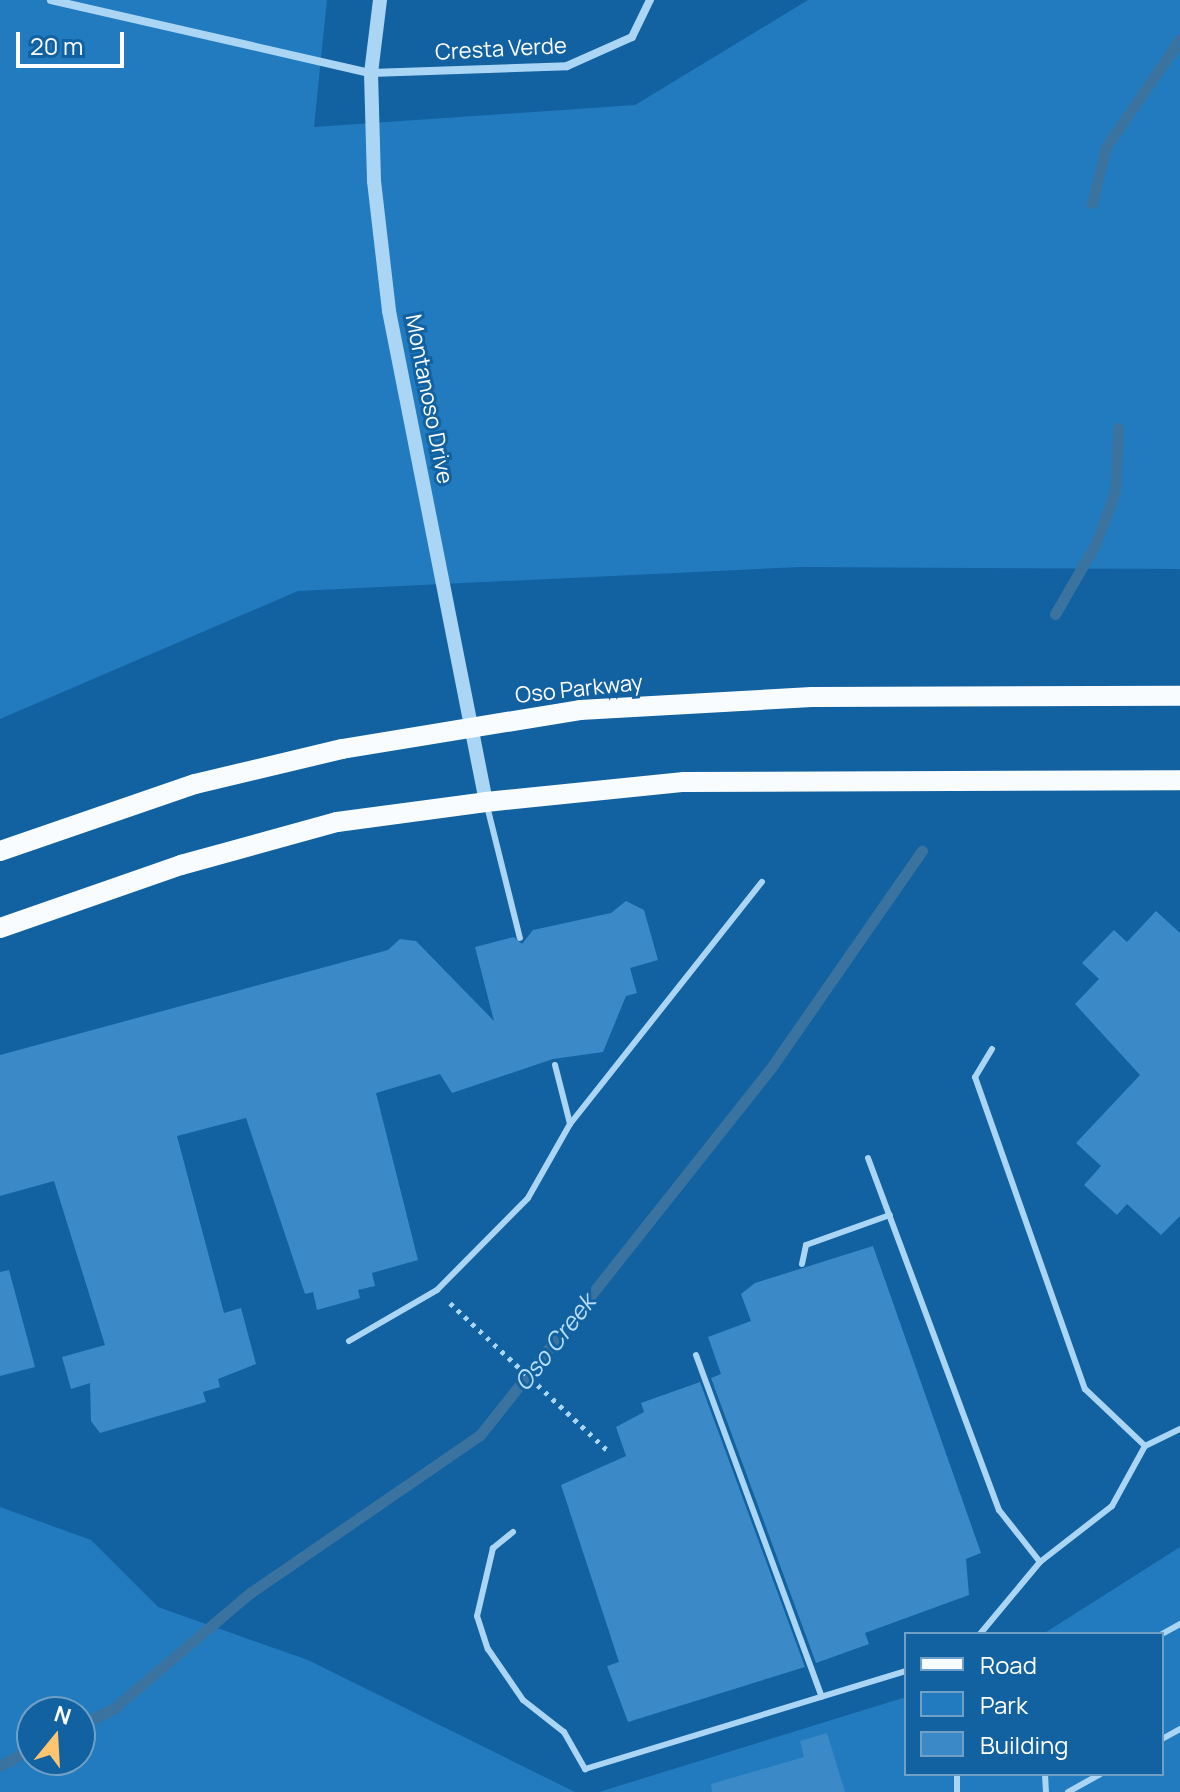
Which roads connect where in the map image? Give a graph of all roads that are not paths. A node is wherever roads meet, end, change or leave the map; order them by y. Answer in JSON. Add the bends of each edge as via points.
{"nodes":[{"id":1,"x":51,"y":0,"type":"edge"},
{"id":2,"x":380,"y":0,"type":"edge"},
{"id":3,"x":650,"y":0,"type":"edge"},
{"id":4,"x":371,"y":73,"type":"junction"},
{"id":5,"x":1180,"y":696,"type":"edge"},
{"id":6,"x":474,"y":724,"type":"junction"},
{"id":7,"x":1180,"y":780,"type":"edge"},
{"id":8,"x":486,"y":802,"type":"junction"},
{"id":9,"x":0,"y":851,"type":"edge"},
{"id":10,"x":762,"y":882,"type":"dead end"},
{"id":11,"x":0,"y":928,"type":"edge"},
{"id":12,"x":520,"y":938,"type":"dead end"},
{"id":13,"x":992,"y":1049,"type":"dead end"},
{"id":14,"x":555,"y":1065,"type":"dead end"},
{"id":15,"x":570,"y":1124,"type":"junction"},
{"id":16,"x":868,"y":1158,"type":"dead end"},
{"id":17,"x":890,"y":1215,"type":"junction"},
{"id":18,"x":802,"y":1264,"type":"dead end"},
{"id":19,"x":349,"y":1341,"type":"dead end"},
{"id":20,"x":696,"y":1355,"type":"dead end"},
{"id":21,"x":1180,"y":1429,"type":"edge"},
{"id":22,"x":1145,"y":1446,"type":"junction"},
{"id":23,"x":513,"y":1532,"type":"dead end"},
{"id":24,"x":1040,"y":1562,"type":"junction"},
{"id":25,"x":982,"y":1632,"type":"edge"},
{"id":26,"x":904,"y":1672,"type":"edge"},
{"id":27,"x":822,"y":1697,"type":"junction"},
{"id":28,"x":1096,"y":1776,"type":"edge"},
{"id":29,"x":1068,"y":1792,"type":"edge"}],
"edges":[{"from":1,"to":4,"type":"street","name":"Cresta Verde"},
{"from":2,"to":4,"type":"street","name":"Montanoso Drive"},
{"from":3,"to":4,"type":"street","name":"Cresta Verde","via":[[632,37],[567,66]]},
{"from":4,"to":6,"type":"street","name":"Montanoso Drive","via":[[389,311]]},
{"from":5,"to":6,"type":"main road","name":"Oso Parkway","via":[[812,697]]},
{"from":6,"to":8,"type":"street","name":"Montanoso Drive"},
{"from":6,"to":9,"type":"main road","name":"Oso Parkway","via":[[195,784]]},
{"from":7,"to":8,"type":"main road","via":[[684,782]]},
{"from":8,"to":11,"type":"main road","via":[[337,822],[181,865]]},
{"from":8,"to":12,"type":"lane"},
{"from":10,"to":15,"type":"lane"},
{"from":13,"to":22,"type":"lane","via":[[975,1077],[1085,1389]]},
{"from":14,"to":15,"type":"lane"},
{"from":15,"to":19,"type":"lane","via":[[528,1198],[437,1290]]},
{"from":16,"to":17,"type":"lane"},
{"from":17,"to":18,"type":"lane","via":[[806,1245]]},
{"from":17,"to":24,"type":"lane","via":[[999,1510]]},
{"from":20,"to":27,"type":"lane"},
{"from":21,"to":22,"type":"lane"},
{"from":22,"to":24,"type":"lane","via":[[1112,1506]]},
{"from":23,"to":27,"type":"lane","via":[[493,1548],[477,1616],[488,1649],[523,1700],[564,1732],[585,1769]]},
{"from":24,"to":25,"type":"lane"},
{"from":26,"to":27,"type":"lane"},
{"from":28,"to":29,"type":"lane"}]}
